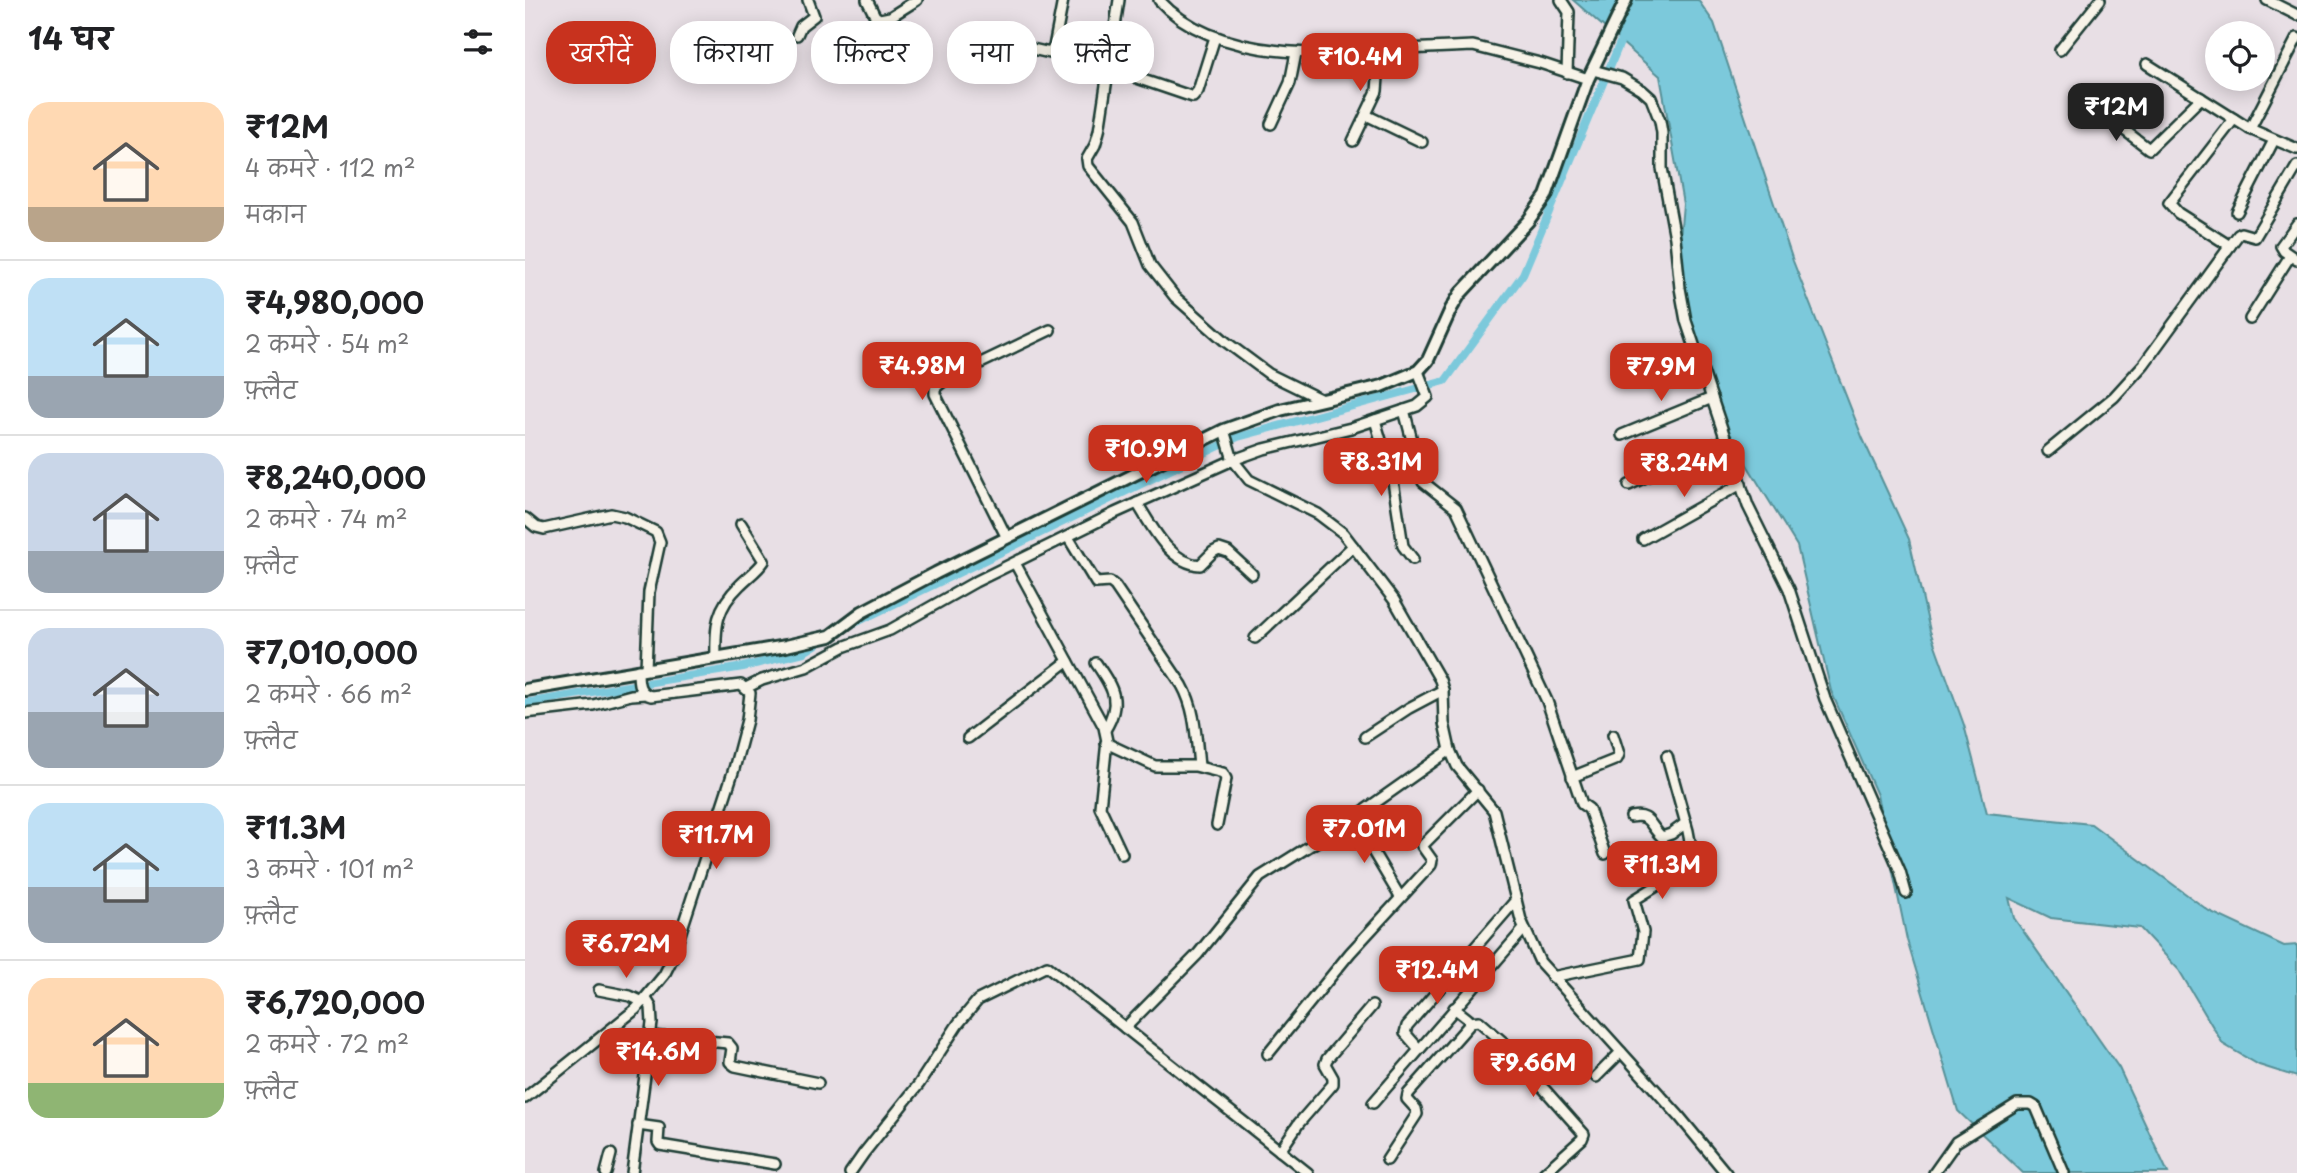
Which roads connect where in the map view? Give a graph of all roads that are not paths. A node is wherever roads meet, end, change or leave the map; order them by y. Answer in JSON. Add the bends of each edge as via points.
{"nodes":[{"id":1,"x":809,"y":0,"type":"edge"},
{"id":2,"x":867,"y":0,"type":"edge"},
{"id":3,"x":917,"y":0,"type":"edge"},
{"id":4,"x":1063,"y":0,"type":"edge"},
{"id":5,"x":1119,"y":0,"type":"edge"},
{"id":6,"x":1159,"y":0,"type":"edge"},
{"id":7,"x":1561,"y":0,"type":"edge"},
{"id":8,"x":1626,"y":0,"type":"edge"},
{"id":9,"x":2100,"y":0,"type":"edge"},
{"id":10,"x":2267,"y":0,"type":"edge"},
{"id":11,"x":2297,"y":15,"type":"edge"},
{"id":12,"x":797,"y":35,"type":"dead end"},
{"id":13,"x":1215,"y":37,"type":"junction"},
{"id":14,"x":2297,"y":38,"type":"edge"},
{"id":15,"x":1037,"y":50,"type":"edge"},
{"id":16,"x":1380,"y":50,"type":"junction"},
{"id":17,"x":2060,"y":50,"type":"dead end"},
{"id":18,"x":1296,"y":52,"type":"junction"},
{"id":19,"x":2147,"y":64,"type":"dead end"},
{"id":20,"x":1591,"y":72,"type":"junction"},
{"id":21,"x":1567,"y":73,"type":"junction"},
{"id":22,"x":1154,"y":84,"type":"edge"},
{"id":23,"x":2201,"y":97,"type":"junction"},
{"id":24,"x":2098,"y":110,"type":"dead end"},
{"id":25,"x":1366,"y":115,"type":"junction"},
{"id":26,"x":2234,"y":119,"type":"junction"},
{"id":27,"x":1271,"y":124,"type":"dead end"},
{"id":28,"x":2250,"y":129,"type":"junction"},
{"id":29,"x":2274,"y":140,"type":"junction"},
{"id":30,"x":1353,"y":141,"type":"dead end"},
{"id":31,"x":1422,"y":142,"type":"dead end"},
{"id":32,"x":2297,"y":149,"type":"edge"},
{"id":33,"x":2297,"y":166,"type":"edge"},
{"id":34,"x":2237,"y":212,"type":"dead end"},
{"id":35,"x":2297,"y":224,"type":"edge"},
{"id":36,"x":2230,"y":246,"type":"junction"},
{"id":37,"x":2294,"y":258,"type":"edge"},
{"id":38,"x":2250,"y":319,"type":"dead end"},
{"id":39,"x":1051,"y":330,"type":"dead end"},
{"id":40,"x":1418,"y":370,"type":"junction"},
{"id":41,"x":1712,"y":398,"type":"junction"},
{"id":42,"x":1319,"y":400,"type":"junction"},
{"id":43,"x":1404,"y":410,"type":"junction"},
{"id":44,"x":1375,"y":420,"type":"junction"},
{"id":45,"x":1225,"y":434,"type":"junction"},
{"id":46,"x":1622,"y":435,"type":"dead end"},
{"id":47,"x":1725,"y":439,"type":"junction"},
{"id":48,"x":2049,"y":451,"type":"dead end"},
{"id":49,"x":1233,"y":460,"type":"junction"},
{"id":50,"x":1741,"y":484,"type":"junction"},
{"id":51,"x":1629,"y":485,"type":"dead end"},
{"id":52,"x":1137,"y":503,"type":"junction"},
{"id":53,"x":525,"y":518,"type":"edge"},
{"id":54,"x":741,"y":524,"type":"dead end"},
{"id":55,"x":1068,"y":537,"type":"junction"},
{"id":56,"x":1007,"y":538,"type":"junction"},
{"id":57,"x":1643,"y":539,"type":"dead end"},
{"id":58,"x":1353,"y":546,"type":"junction"},
{"id":59,"x":1413,"y":559,"type":"dead end"},
{"id":60,"x":1015,"y":563,"type":"junction"},
{"id":61,"x":1252,"y":574,"type":"dead end"},
{"id":62,"x":1255,"y":638,"type":"dead end"},
{"id":63,"x":716,"y":658,"type":"junction"},
{"id":64,"x":1068,"y":661,"type":"junction"},
{"id":65,"x":1095,"y":663,"type":"dead end"},
{"id":66,"x":642,"y":681,"type":"junction"},
{"id":67,"x":746,"y":688,"type":"junction"},
{"id":68,"x":525,"y":690,"type":"edge"},
{"id":69,"x":1443,"y":690,"type":"junction"},
{"id":70,"x":525,"y":713,"type":"edge"},
{"id":71,"x":1105,"y":730,"type":"junction"},
{"id":72,"x":1613,"y":735,"type":"dead end"},
{"id":73,"x":1365,"y":737,"type":"dead end"},
{"id":74,"x":968,"y":738,"type":"dead end"},
{"id":75,"x":1106,"y":743,"type":"junction"},
{"id":76,"x":1450,"y":750,"type":"junction"},
{"id":77,"x":1667,"y":756,"type":"dead end"},
{"id":78,"x":1199,"y":766,"type":"junction"},
{"id":79,"x":1572,"y":777,"type":"junction"},
{"id":80,"x":1478,"y":790,"type":"junction"},
{"id":81,"x":1631,"y":817,"type":"dead end"},
{"id":82,"x":1353,"y":818,"type":"junction"},
{"id":83,"x":1686,"y":823,"type":"junction"},
{"id":84,"x":1217,"y":825,"type":"dead end"},
{"id":85,"x":1122,"y":854,"type":"dead end"},
{"id":86,"x":1605,"y":854,"type":"dead end"},
{"id":87,"x":1906,"y":893,"type":"dead end"},
{"id":88,"x":1400,"y":897,"type":"junction"},
{"id":89,"x":1516,"y":900,"type":"junction"},
{"id":90,"x":1524,"y":929,"type":"junction"},
{"id":91,"x":1552,"y":976,"type":"junction"},
{"id":92,"x":599,"y":990,"type":"dead end"},
{"id":93,"x":647,"y":1003,"type":"junction"},
{"id":94,"x":1372,"y":1006,"type":"dead end"},
{"id":95,"x":1454,"y":1008,"type":"junction"},
{"id":96,"x":1469,"y":1022,"type":"junction"},
{"id":97,"x":1125,"y":1027,"type":"junction"},
{"id":98,"x":651,"y":1036,"type":"junction"},
{"id":99,"x":1419,"y":1049,"type":"junction"},
{"id":100,"x":1621,"y":1052,"type":"junction"},
{"id":101,"x":1268,"y":1054,"type":"dead end"},
{"id":102,"x":1597,"y":1077,"type":"dead end"},
{"id":103,"x":818,"y":1083,"type":"dead end"},
{"id":104,"x":525,"y":1097,"type":"edge"},
{"id":105,"x":1373,"y":1103,"type":"dead end"},
{"id":106,"x":638,"y":1125,"type":"junction"},
{"id":107,"x":1280,"y":1151,"type":"junction"},
{"id":108,"x":611,"y":1154,"type":"dead end"},
{"id":109,"x":1387,"y":1160,"type":"dead end"},
{"id":110,"x":775,"y":1164,"type":"dead end"},
{"id":111,"x":1723,"y":1169,"type":"edge"},
{"id":112,"x":606,"y":1173,"type":"edge"},
{"id":113,"x":632,"y":1173,"type":"edge"},
{"id":114,"x":850,"y":1173,"type":"edge"},
{"id":115,"x":1308,"y":1173,"type":"edge"},
{"id":116,"x":1544,"y":1173,"type":"edge"},
{"id":117,"x":1710,"y":1173,"type":"edge"},
{"id":118,"x":1934,"y":1173,"type":"edge"},
{"id":119,"x":2064,"y":1173,"type":"edge"}],
"edges":[{"from":1,"to":12,"type":"street","via":[[814,16]]},
{"from":2,"to":3,"type":"street","via":[[880,19]]},
{"from":4,"to":15,"type":"street","via":[[1054,47],[1050,53]]},
{"from":5,"to":42,"type":"street","via":[[1099,131],[1088,166],[1133,222],[1150,265],[1175,297],[1269,374]]},
{"from":6,"to":13,"type":"street"},
{"from":7,"to":21,"type":"street","via":[[1569,12]]},
{"from":8,"to":20,"type":"street"},
{"from":9,"to":17,"type":"street"},
{"from":10,"to":11,"type":"street"},
{"from":13,"to":18,"type":"street"},
{"from":13,"to":22,"type":"street","via":[[1193,97]]},
{"from":14,"to":28,"type":"street"},
{"from":16,"to":18,"type":"street"},
{"from":16,"to":21,"type":"street","via":[[1473,46]]},
{"from":16,"to":25,"type":"street","via":[[1377,91]]},
{"from":18,"to":27,"type":"street","via":[[1290,83]]},
{"from":19,"to":23,"type":"street"},
{"from":20,"to":21,"type":"street"},
{"from":20,"to":40,"type":"street","via":[[1542,202],[1460,294],[1428,360]]},
{"from":20,"to":41,"type":"street","via":[[1622,78],[1642,90],[1651,98],[1660,121],[1662,168],[1682,304]]},
{"from":23,"to":24,"type":"street","via":[[2149,149]]},
{"from":23,"to":26,"type":"street"},
{"from":25,"to":30,"type":"street"},
{"from":25,"to":31,"type":"street"},
{"from":26,"to":28,"type":"street"},
{"from":26,"to":36,"type":"street","via":[[2169,201],[2178,213]]},
{"from":28,"to":29,"type":"street"},
{"from":29,"to":32,"type":"street"},
{"from":29,"to":34,"type":"street"},
{"from":33,"to":36,"type":"street","via":[[2255,237],[2239,234]]},
{"from":35,"to":37,"type":"street","via":[[2281,246]]},
{"from":36,"to":48,"type":"street","via":[[2144,364],[2114,397]]},
{"from":37,"to":38,"type":"street"},
{"from":39,"to":56,"type":"street","via":[[935,388]]},
{"from":40,"to":42,"type":"street","via":[[1383,386]]},
{"from":40,"to":43,"type":"street","via":[[1429,397]]},
{"from":41,"to":46,"type":"street"},
{"from":41,"to":47,"type":"street"},
{"from":42,"to":45,"type":"street","via":[[1264,414]]},
{"from":43,"to":44,"type":"street"},
{"from":43,"to":79,"type":"street","via":[[1423,482],[1456,508],[1539,682]]},
{"from":44,"to":49,"type":"street"},
{"from":44,"to":59,"type":"street","via":[[1393,481],[1403,546]]},
{"from":45,"to":49,"type":"street"},
{"from":45,"to":56,"type":"street"},
{"from":47,"to":50,"type":"street"},
{"from":47,"to":51,"type":"street"},
{"from":49,"to":52,"type":"street"},
{"from":49,"to":58,"type":"street","via":[[1249,480],[1318,514]]},
{"from":50,"to":57,"type":"street"},
{"from":50,"to":87,"type":"street","via":[[1753,520],[1797,607],[1817,679]]},
{"from":52,"to":55,"type":"street"},
{"from":52,"to":61,"type":"street","via":[[1178,557],[1200,565],[1219,549]]},
{"from":53,"to":66,"type":"street","via":[[544,529],[611,514],[656,532],[660,542],[648,603]]},
{"from":54,"to":63,"type":"street","via":[[764,561],[721,607]]},
{"from":55,"to":60,"type":"street"},
{"from":55,"to":78,"type":"street","via":[[1096,583],[1115,586],[1189,697]]},
{"from":56,"to":63,"type":"street","via":[[862,612],[830,636]]},
{"from":58,"to":62,"type":"street"},
{"from":58,"to":69,"type":"street","via":[[1394,600]]},
{"from":60,"to":64,"type":"street"},
{"from":60,"to":67,"type":"street","via":[[890,630]]},
{"from":63,"to":66,"type":"street"},
{"from":64,"to":71,"type":"street"},
{"from":64,"to":74,"type":"street"},
{"from":65,"to":71,"type":"street","via":[[1114,692]]},
{"from":66,"to":67,"type":"street","via":[[652,696],[734,685]]},
{"from":66,"to":68,"type":"street"},
{"from":66,"to":70,"type":"street","via":[[631,695]]},
{"from":67,"to":93,"type":"street","via":[[751,701],[726,793],[672,959]]},
{"from":69,"to":73,"type":"street"},
{"from":69,"to":76,"type":"street"},
{"from":71,"to":75,"type":"street"},
{"from":72,"to":79,"type":"street","via":[[1619,758]]},
{"from":75,"to":78,"type":"street","via":[[1155,765]]},
{"from":75,"to":85,"type":"street","via":[[1100,807]]},
{"from":76,"to":80,"type":"street"},
{"from":76,"to":82,"type":"street"},
{"from":77,"to":83,"type":"street"},
{"from":78,"to":84,"type":"street","via":[[1226,776]]},
{"from":79,"to":86,"type":"street"},
{"from":80,"to":88,"type":"street","via":[[1423,844],[1431,865]]},
{"from":80,"to":89,"type":"street","via":[[1494,811]]},
{"from":81,"to":83,"type":"street","via":[[1646,818],[1662,837]]},
{"from":82,"to":88,"type":"street"},
{"from":82,"to":97,"type":"street","via":[[1260,877],[1198,954]]},
{"from":83,"to":91,"type":"street","via":[[1694,863],[1634,900],[1643,932],[1640,959]]},
{"from":88,"to":101,"type":"street"},
{"from":89,"to":90,"type":"street"},
{"from":89,"to":99,"type":"street","via":[[1407,1026],[1405,1033]]},
{"from":90,"to":91,"type":"street"},
{"from":90,"to":95,"type":"street"},
{"from":91,"to":100,"type":"street"},
{"from":92,"to":93,"type":"street"},
{"from":93,"to":98,"type":"street","via":[[652,1014]]},
{"from":93,"to":104,"type":"street"},
{"from":94,"to":107,"type":"street","via":[[1327,1059],[1333,1084]]},
{"from":95,"to":96,"type":"street"},
{"from":95,"to":99,"type":"street"},
{"from":96,"to":109,"type":"street","via":[[1408,1094],[1417,1114]]},
{"from":96,"to":116,"type":"street","via":[[1479,1021],[1512,1050],[1514,1061],[1584,1134]]},
{"from":97,"to":107,"type":"street"},
{"from":97,"to":114,"type":"street","via":[[1047,966],[983,996]]},
{"from":98,"to":103,"type":"street","via":[[728,1043],[730,1062],[735,1066]]},
{"from":98,"to":106,"type":"street"},
{"from":99,"to":105,"type":"street"},
{"from":100,"to":102,"type":"street"},
{"from":100,"to":111,"type":"street"},
{"from":106,"to":110,"type":"street","via":[[659,1129],[660,1145]]},
{"from":106,"to":113,"type":"street"},
{"from":107,"to":115,"type":"street"},
{"from":108,"to":112,"type":"street"},
{"from":111,"to":117,"type":"street"},
{"from":118,"to":119,"type":"street","via":[[1956,1142],[2010,1107],[2025,1103],[2036,1107]]}]}
